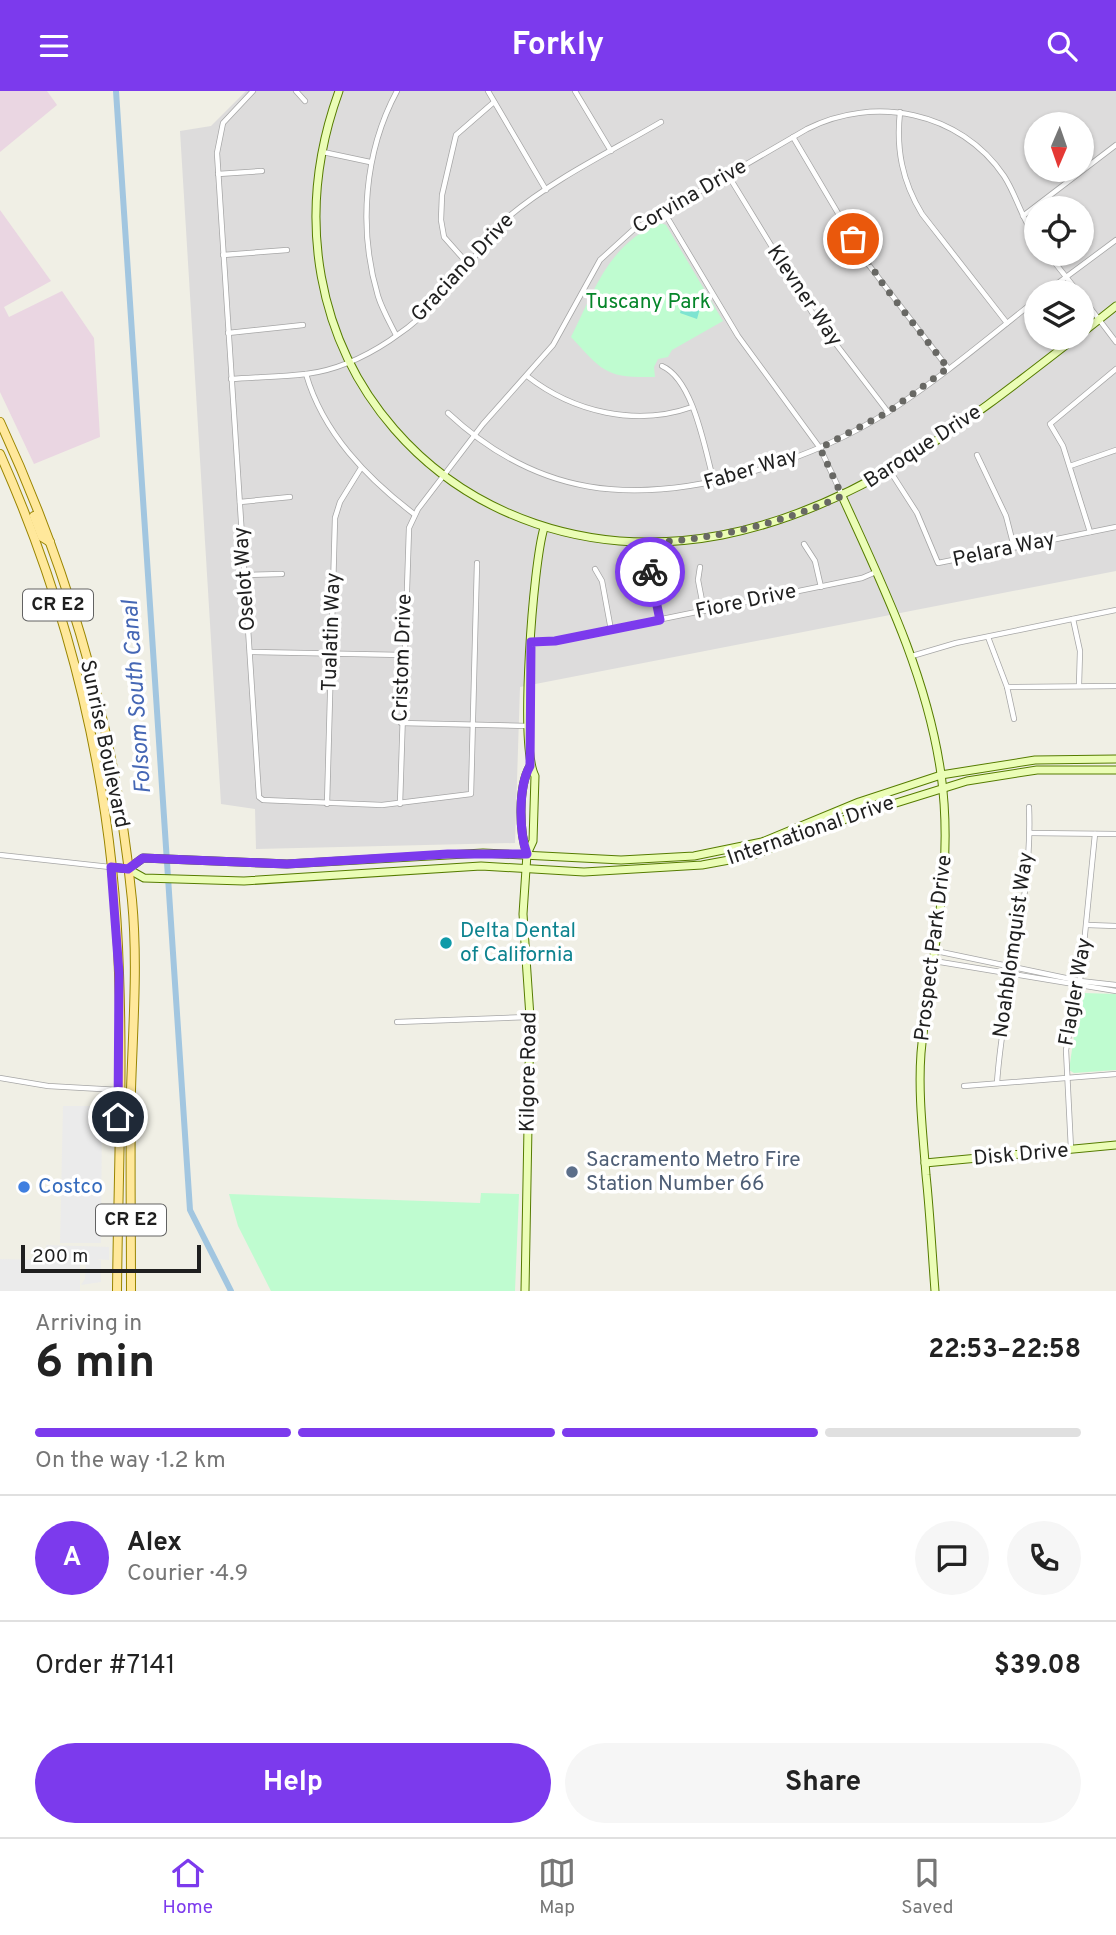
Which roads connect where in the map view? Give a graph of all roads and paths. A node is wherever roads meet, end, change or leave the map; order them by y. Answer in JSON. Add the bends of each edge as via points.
{"nodes":[{"id":1,"x":253,"y":91,"type":"edge"},
{"id":2,"x":296,"y":91,"type":"edge"},
{"id":3,"x":340,"y":91,"type":"edge"},
{"id":4,"x":397,"y":91,"type":"edge"},
{"id":5,"x":488,"y":91,"type":"edge"},
{"id":6,"x":575,"y":91,"type":"edge"},
{"id":7,"x":305,"y":101,"type":"dead end"},
{"id":8,"x":494,"y":102,"type":"junction"},
{"id":9,"x":900,"y":112,"type":"junction"},
{"id":10,"x":661,"y":122,"type":"dead end"},
{"id":11,"x":793,"y":137,"type":"junction"},
{"id":12,"x":1116,"y":145,"type":"edge"},
{"id":13,"x":611,"y":151,"type":"junction"},
{"id":14,"x":322,"y":152,"type":"junction"},
{"id":15,"x":370,"y":162,"type":"junction"},
{"id":16,"x":262,"y":171,"type":"dead end"},
{"id":17,"x":218,"y":174,"type":"junction"},
{"id":18,"x":728,"y":175,"type":"junction"},
{"id":19,"x":546,"y":190,"type":"junction"},
{"id":20,"x":664,"y":212,"type":"junction"},
{"id":21,"x":1023,"y":216,"type":"joint"},
{"id":22,"x":1116,"y":240,"type":"edge"},
{"id":23,"x":287,"y":250,"type":"dead end"},
{"id":24,"x":223,"y":255,"type":"junction"},
{"id":25,"x":468,"y":265,"type":"junction"},
{"id":26,"x":1057,"y":266,"type":"edge"},
{"id":27,"x":1066,"y":277,"type":"junction"},
{"id":28,"x":1062,"y":280,"type":"edge"},
{"id":29,"x":1068,"y":280,"type":"edge"},
{"id":30,"x":1116,"y":306,"type":"edge"},
{"id":31,"x":1024,"y":310,"type":"edge"},
{"id":32,"x":1094,"y":313,"type":"edge"},
{"id":33,"x":1099,"y":319,"type":"junction"},
{"id":34,"x":1007,"y":323,"type":"junction"},
{"id":35,"x":1094,"y":323,"type":"edge"},
{"id":36,"x":303,"y":324,"type":"dead end"},
{"id":37,"x":228,"y":333,"type":"junction"},
{"id":38,"x":396,"y":336,"type":"junction"},
{"id":39,"x":1116,"y":342,"type":"edge"},
{"id":40,"x":1059,"y":350,"type":"edge"},
{"id":41,"x":350,"y":362,"type":"junction"},
{"id":42,"x":662,"y":366,"type":"dead end"},
{"id":43,"x":948,"y":368,"type":"junction"},
{"id":44,"x":1116,"y":369,"type":"edge"},
{"id":45,"x":306,"y":374,"type":"junction"},
{"id":46,"x":527,"y":376,"type":"junction"},
{"id":47,"x":231,"y":379,"type":"junction"},
{"id":48,"x":692,"y":407,"type":"junction"},
{"id":49,"x":448,"y":412,"type":"dead end"},
{"id":50,"x":888,"y":412,"type":"junction"},
{"id":51,"x":0,"y":422,"type":"edge"},
{"id":52,"x":0,"y":435,"type":"edge"},
{"id":53,"x":474,"y":435,"type":"junction"},
{"id":54,"x":820,"y":448,"type":"junction"},
{"id":55,"x":1116,"y":450,"type":"edge"},
{"id":56,"x":0,"y":454,"type":"edge"},
{"id":57,"x":977,"y":455,"type":"dead end"},
{"id":58,"x":18,"y":464,"type":"junction"},
{"id":59,"x":1070,"y":466,"type":"junction"},
{"id":60,"x":361,"y":468,"type":"junction"},
{"id":61,"x":890,"y":471,"type":"junction"},
{"id":62,"x":4,"y":475,"type":"edge"},
{"id":63,"x":443,"y":476,"type":"junction"},
{"id":64,"x":714,"y":482,"type":"junction"},
{"id":65,"x":842,"y":496,"type":"junction"},
{"id":66,"x":290,"y":498,"type":"dead end"},
{"id":67,"x":240,"y":502,"type":"junction"},
{"id":68,"x":414,"y":514,"type":"junction"},
{"id":69,"x":1116,"y":527,"type":"edge"},
{"id":70,"x":544,"y":528,"type":"junction"},
{"id":71,"x":1090,"y":532,"type":"junction"},
{"id":72,"x":50,"y":542,"type":"junction"},
{"id":73,"x":648,"y":543,"type":"junction"},
{"id":74,"x":804,"y":544,"type":"dead end"},
{"id":75,"x":1014,"y":547,"type":"junction"},
{"id":76,"x":477,"y":563,"type":"dead end"},
{"id":77,"x":700,"y":567,"type":"dead end"},
{"id":78,"x":595,"y":569,"type":"dead end"},
{"id":79,"x":876,"y":571,"type":"junction"},
{"id":80,"x":282,"y":574,"type":"dead end"},
{"id":81,"x":244,"y":575,"type":"junction"},
{"id":82,"x":821,"y":587,"type":"junction"},
{"id":83,"x":1116,"y":610,"type":"edge"},
{"id":84,"x":704,"y":611,"type":"junction"},
{"id":85,"x":1073,"y":619,"type":"junction"},
{"id":86,"x":660,"y":620,"type":"junction"},
{"id":87,"x":611,"y":630,"type":"junction"},
{"id":88,"x":988,"y":636,"type":"junction"},
{"id":89,"x":531,"y":642,"type":"junction"},
{"id":90,"x":250,"y":652,"type":"junction"},
{"id":91,"x":331,"y":653,"type":"junction"},
{"id":92,"x":403,"y":655,"type":"junction"},
{"id":93,"x":912,"y":656,"type":"junction"},
{"id":94,"x":1079,"y":685,"type":"junction"},
{"id":95,"x":1116,"y":686,"type":"edge"},
{"id":96,"x":1007,"y":687,"type":"junction"},
{"id":97,"x":1014,"y":719,"type":"dead end"},
{"id":98,"x":401,"y":723,"type":"junction"},
{"id":99,"x":473,"y":725,"type":"junction"},
{"id":100,"x":529,"y":726,"type":"junction"},
{"id":101,"x":1116,"y":759,"type":"edge"},
{"id":102,"x":1116,"y":770,"type":"edge"},
{"id":103,"x":941,"y":775,"type":"junction"},
{"id":104,"x":943,"y":789,"type":"junction"},
{"id":105,"x":327,"y":804,"type":"junction"},
{"id":106,"x":400,"y":804,"type":"junction"},
{"id":107,"x":1029,"y":807,"type":"dead end"},
{"id":108,"x":1030,"y":833,"type":"junction"},
{"id":109,"x":1095,"y":834,"type":"junction"},
{"id":110,"x":1116,"y":834,"type":"edge"},
{"id":111,"x":780,"y":835,"type":"junction"},
{"id":112,"x":733,"y":848,"type":"junction"},
{"id":113,"x":527,"y":854,"type":"junction"},
{"id":114,"x":0,"y":855,"type":"edge"},
{"id":115,"x":728,"y":860,"type":"junction"},
{"id":116,"x":111,"y":867,"type":"junction"},
{"id":117,"x":682,"y":867,"type":"junction"},
{"id":118,"x":128,"y":869,"type":"junction"},
{"id":119,"x":526,"y":869,"type":"junction"},
{"id":120,"x":1088,"y":925,"type":"junction"},
{"id":121,"x":1116,"y":926,"type":"edge"},
{"id":122,"x":936,"y":951,"type":"junction"},
{"id":123,"x":934,"y":961,"type":"junction"},
{"id":124,"x":1014,"y":971,"type":"junction"},
{"id":125,"x":1079,"y":984,"type":"junction"},
{"id":126,"x":1116,"y":985,"type":"edge"},
{"id":127,"x":1116,"y":991,"type":"edge"},
{"id":128,"x":530,"y":1017,"type":"junction"},
{"id":129,"x":397,"y":1022,"type":"dead end"},
{"id":130,"x":1116,"y":1074,"type":"edge"},
{"id":131,"x":1065,"y":1077,"type":"junction"},
{"id":132,"x":0,"y":1078,"type":"edge"},
{"id":133,"x":998,"y":1083,"type":"junction"},
{"id":134,"x":964,"y":1086,"type":"dead end"},
{"id":135,"x":119,"y":1090,"type":"junction"},
{"id":136,"x":131,"y":1124,"type":"junction"},
{"id":137,"x":1116,"y":1145,"type":"edge"},
{"id":138,"x":1071,"y":1150,"type":"junction"},
{"id":139,"x":925,"y":1163,"type":"junction"},
{"id":140,"x":117,"y":1291,"type":"edge"},
{"id":141,"x":131,"y":1291,"type":"edge"},
{"id":142,"x":525,"y":1291,"type":"edge"},
{"id":143,"x":935,"y":1291,"type":"edge"}],
"edges":[{"from":1,"to":17,"type":"street","name":"Oselot Way","via":[[231,112],[219,133]]},
{"from":2,"to":7,"type":"street"},
{"from":3,"to":14,"type":"street","name":"Baroque Drive"},
{"from":4,"to":15,"type":"street","via":[[380,122]]},
{"from":5,"to":8,"type":"street"},
{"from":6,"to":13,"type":"street"},
{"from":8,"to":19,"type":"street"},
{"from":8,"to":25,"type":"street","via":[[456,135],[442,195],[444,237]]},
{"from":9,"to":11,"type":"street","name":"Corvina Drive","via":[[849,114]]},
{"from":9,"to":21,"type":"street","name":"Corvina Drive","via":[[948,127],[981,150],[1003,175]]},
{"from":9,"to":34,"type":"street","via":[[900,156],[912,195]]},
{"from":10,"to":13,"type":"street","name":"Graciano Drive"},
{"from":11,"to":18,"type":"street","name":"Corvina Drive"},
{"from":11,"to":43,"type":"street","via":[[868,264]]},
{"from":12,"to":21,"type":"street"},
{"from":13,"to":19,"type":"street","name":"Graciano Drive"},
{"from":14,"to":15,"type":"street"},
{"from":14,"to":41,"type":"street","name":"Baroque Drive","via":[[316,214],[322,282]]},
{"from":15,"to":38,"type":"street","via":[[369,252],[378,297]]},
{"from":16,"to":17,"type":"street"},
{"from":17,"to":24,"type":"street","name":"Oselot Way"},
{"from":18,"to":20,"type":"street","name":"Corvina Drive"},
{"from":18,"to":50,"type":"street","name":"Klevner Way","via":[[800,296]]},
{"from":19,"to":25,"type":"street","name":"Graciano Drive","via":[[505,219]]},
{"from":20,"to":46,"type":"street","name":"Corvina Drive","via":[[624,237],[600,260],[562,332]]},
{"from":20,"to":54,"type":"street","via":[[738,336]]},
{"from":22,"to":27,"type":"street"},
{"from":23,"to":24,"type":"street"},
{"from":24,"to":37,"type":"street","name":"Oselot Way"},
{"from":25,"to":38,"type":"street","name":"Graciano Drive","via":[[455,283]]},
{"from":26,"to":27,"type":"street"},
{"from":27,"to":28,"type":"street"},
{"from":27,"to":29,"type":"street"},
{"from":30,"to":33,"type":"street"},
{"from":31,"to":34,"type":"street","name":"Faber Way"},
{"from":32,"to":33,"type":"street"},
{"from":33,"to":35,"type":"street"},
{"from":33,"to":39,"type":"street"},
{"from":34,"to":43,"type":"street","name":"Faber Way"},
{"from":36,"to":37,"type":"street"},
{"from":37,"to":47,"type":"street","name":"Oselot Way"},
{"from":38,"to":41,"type":"street","name":"Graciano Drive"},
{"from":40,"to":61,"type":"street","name":"Baroque Drive","via":[[970,419]]},
{"from":41,"to":45,"type":"street","name":"Graciano Drive"},
{"from":41,"to":63,"type":"street","name":"Baroque Drive","via":[[382,415]]},
{"from":42,"to":48,"type":"street","via":[[681,384]]},
{"from":43,"to":50,"type":"street","name":"Faber Way"},
{"from":44,"to":59,"type":"street","via":[[1050,424]]},
{"from":45,"to":47,"type":"street","name":"Graciano Drive"},
{"from":45,"to":60,"type":"street","via":[[320,409]]},
{"from":46,"to":48,"type":"street","via":[[562,398],[601,412],[643,415]]},
{"from":46,"to":53,"type":"street","name":"Corvina Drive"},
{"from":47,"to":67,"type":"street","name":"Oselot Way"},
{"from":48,"to":64,"type":"street"},
{"from":49,"to":53,"type":"street","name":"Faber Way"},
{"from":50,"to":54,"type":"street","name":"Faber Way"},
{"from":51,"to":58,"type":"main road","name":"Sunrise Boulevard","number":"CR E2"},
{"from":52,"to":58,"type":"main road"},
{"from":53,"to":63,"type":"street","name":"Corvina Drive"},
{"from":53,"to":64,"type":"street","name":"Faber Way","via":[[527,466],[588,486],[666,491]]},
{"from":54,"to":64,"type":"street","name":"Faber Way"},
{"from":54,"to":65,"type":"street"},
{"from":55,"to":59,"type":"street"},
{"from":56,"to":62,"type":"main road","name":"Sunrise Boulevard","number":"CR E2"},
{"from":57,"to":75,"type":"street","via":[[1006,516]]},
{"from":58,"to":72,"type":"main road","name":"Sunrise Boulevard","number":"CR E2"},
{"from":59,"to":71,"type":"street"},
{"from":60,"to":68,"type":"street"},
{"from":60,"to":91,"type":"street","name":"Tualatin Way","via":[[335,518]]},
{"from":61,"to":65,"type":"street","name":"Baroque Drive"},
{"from":61,"to":75,"type":"street","name":"Pelara Way","via":[[924,526],[935,562],[944,564]]},
{"from":62,"to":72,"type":"main road","via":[[20,479],[42,537]]},
{"from":62,"to":116,"type":"main road","name":"Sunrise Boulevard","number":"CR E2","via":[[47,570],[85,703]]},
{"from":63,"to":68,"type":"street","name":"Corvina Drive"},
{"from":63,"to":70,"type":"street","name":"Baroque Drive","via":[[502,511]]},
{"from":65,"to":73,"type":"street","name":"Baroque Drive","via":[[752,528]]},
{"from":65,"to":79,"type":"street","name":"Prospect Park Drive"},
{"from":66,"to":67,"type":"street"},
{"from":67,"to":81,"type":"street","name":"Oselot Way"},
{"from":68,"to":92,"type":"street","name":"Cristom Drive","via":[[407,537]]},
{"from":69,"to":71,"type":"street","name":"Pelara Way"},
{"from":70,"to":73,"type":"street","name":"Baroque Drive","via":[[599,540]]},
{"from":70,"to":89,"type":"street","name":"Kilgore Road","via":[[533,579]]},
{"from":71,"to":75,"type":"street","name":"Pelara Way"},
{"from":72,"to":118,"type":"main road","name":"Sunrise Boulevard","number":"CR E2","via":[[109,750]]},
{"from":73,"to":86,"type":"street"},
{"from":74,"to":82,"type":"street","via":[[815,561]]},
{"from":76,"to":99,"type":"street"},
{"from":77,"to":84,"type":"street"},
{"from":78,"to":87,"type":"street","via":[[602,581]]},
{"from":79,"to":82,"type":"street","name":"Fiore Drive"},
{"from":79,"to":93,"type":"street","name":"Prospect Park Drive"},
{"from":80,"to":81,"type":"street"},
{"from":81,"to":90,"type":"street","name":"Oselot Way"},
{"from":82,"to":84,"type":"street","name":"Fiore Drive"},
{"from":83,"to":85,"type":"street"},
{"from":84,"to":86,"type":"street","name":"Fiore Drive"},
{"from":85,"to":88,"type":"street"},
{"from":85,"to":94,"type":"street","via":[[1080,651]]},
{"from":86,"to":87,"type":"street","name":"Fiore Drive"},
{"from":87,"to":89,"type":"street","name":"Fiore Drive"},
{"from":88,"to":93,"type":"street"},
{"from":88,"to":96,"type":"street"},
{"from":89,"to":100,"type":"street","name":"Kilgore Road"},
{"from":90,"to":91,"type":"street"},
{"from":90,"to":105,"type":"street","name":"Oselot Way","via":[[259,797]]},
{"from":91,"to":92,"type":"street"},
{"from":91,"to":105,"type":"street","name":"Tualatin Way"},
{"from":92,"to":98,"type":"street","name":"Cristom Drive"},
{"from":93,"to":103,"type":"street","name":"Prospect Park Drive"},
{"from":94,"to":95,"type":"street"},
{"from":94,"to":96,"type":"street"},
{"from":96,"to":97,"type":"street"},
{"from":98,"to":99,"type":"street"},
{"from":98,"to":106,"type":"street","name":"Cristom Drive"},
{"from":99,"to":100,"type":"street"},
{"from":99,"to":106,"type":"street","name":"Oselot Way","via":[[471,794]]},
{"from":100,"to":113,"type":"street","name":"Kilgore Road","via":[[530,766],[535,776],[533,841]]},
{"from":101,"to":103,"type":"street","name":"International Drive","via":[[1035,760]]},
{"from":102,"to":104,"type":"street","name":"International Drive","via":[[1037,770]]},
{"from":103,"to":104,"type":"street","name":"Prospect Park Drive"},
{"from":103,"to":111,"type":"street","name":"International Drive","via":[[859,801]]},
{"from":104,"to":115,"type":"street","name":"International Drive"},
{"from":104,"to":122,"type":"street","name":"Prospect Park Drive","via":[[945,881]]},
{"from":105,"to":106,"type":"street","name":"Oselot Way"},
{"from":107,"to":108,"type":"street","name":"Noahblomquist Way"},
{"from":108,"to":109,"type":"street"},
{"from":108,"to":124,"type":"street","name":"Noahblomquist Way"},
{"from":109,"to":110,"type":"street"},
{"from":109,"to":120,"type":"street","name":"Flagler Way"},
{"from":111,"to":112,"type":"street","name":"International Drive"},
{"from":111,"to":115,"type":"street"},
{"from":112,"to":113,"type":"street","name":"International Drive","via":[[645,860]]},
{"from":112,"to":117,"type":"street","via":[[722,856]]},
{"from":113,"to":118,"type":"street","name":"International Drive","via":[[287,864],[143,858]]},
{"from":113,"to":119,"type":"street","name":"Kilgore Road"},
{"from":114,"to":116,"type":"street"},
{"from":115,"to":117,"type":"street","name":"International Drive"},
{"from":116,"to":118,"type":"street"},
{"from":116,"to":135,"type":"main road","name":"Sunrise Boulevard","number":"CR E2","via":[[119,973]]},
{"from":117,"to":119,"type":"street","name":"International Drive","via":[[584,872]]},
{"from":118,"to":119,"type":"street","name":"International Drive","via":[[144,878],[198,880],[298,879],[481,866]]},
{"from":118,"to":136,"type":"main road","name":"Sunrise Boulevard","number":"CR E2","via":[[135,974]]},
{"from":119,"to":128,"type":"street","name":"Kilgore Road","via":[[523,914]]},
{"from":120,"to":121,"type":"street"},
{"from":120,"to":125,"type":"street","name":"Flagler Way"},
{"from":122,"to":123,"type":"street","name":"Prospect Park Drive"},
{"from":122,"to":124,"type":"street"},
{"from":123,"to":124,"type":"street"},
{"from":123,"to":139,"type":"street","name":"Prospect Park Drive","via":[[920,1067]]},
{"from":124,"to":125,"type":"street"},
{"from":124,"to":133,"type":"street","name":"Noahblomquist Way","via":[[999,1050]]},
{"from":125,"to":126,"type":"street"},
{"from":125,"to":127,"type":"street"},
{"from":125,"to":131,"type":"street","name":"Flagler Way"},
{"from":128,"to":129,"type":"street"},
{"from":128,"to":142,"type":"street","name":"Kilgore Road"},
{"from":130,"to":131,"type":"street"},
{"from":131,"to":133,"type":"street"},
{"from":131,"to":138,"type":"street","name":"Flagler Way"},
{"from":132,"to":135,"type":"street"},
{"from":133,"to":134,"type":"street"},
{"from":135,"to":136,"type":"main road","via":[[126,1098]]},
{"from":135,"to":140,"type":"main road","name":"Sunrise Boulevard","number":"CR E2"},
{"from":136,"to":141,"type":"main road","name":"Sunrise Boulevard","number":"CR E2"},
{"from":137,"to":138,"type":"street","name":"Disk Drive"},
{"from":138,"to":139,"type":"street","name":"Disk Drive"},
{"from":139,"to":143,"type":"street","name":"Prospect Park Drive"}]}
